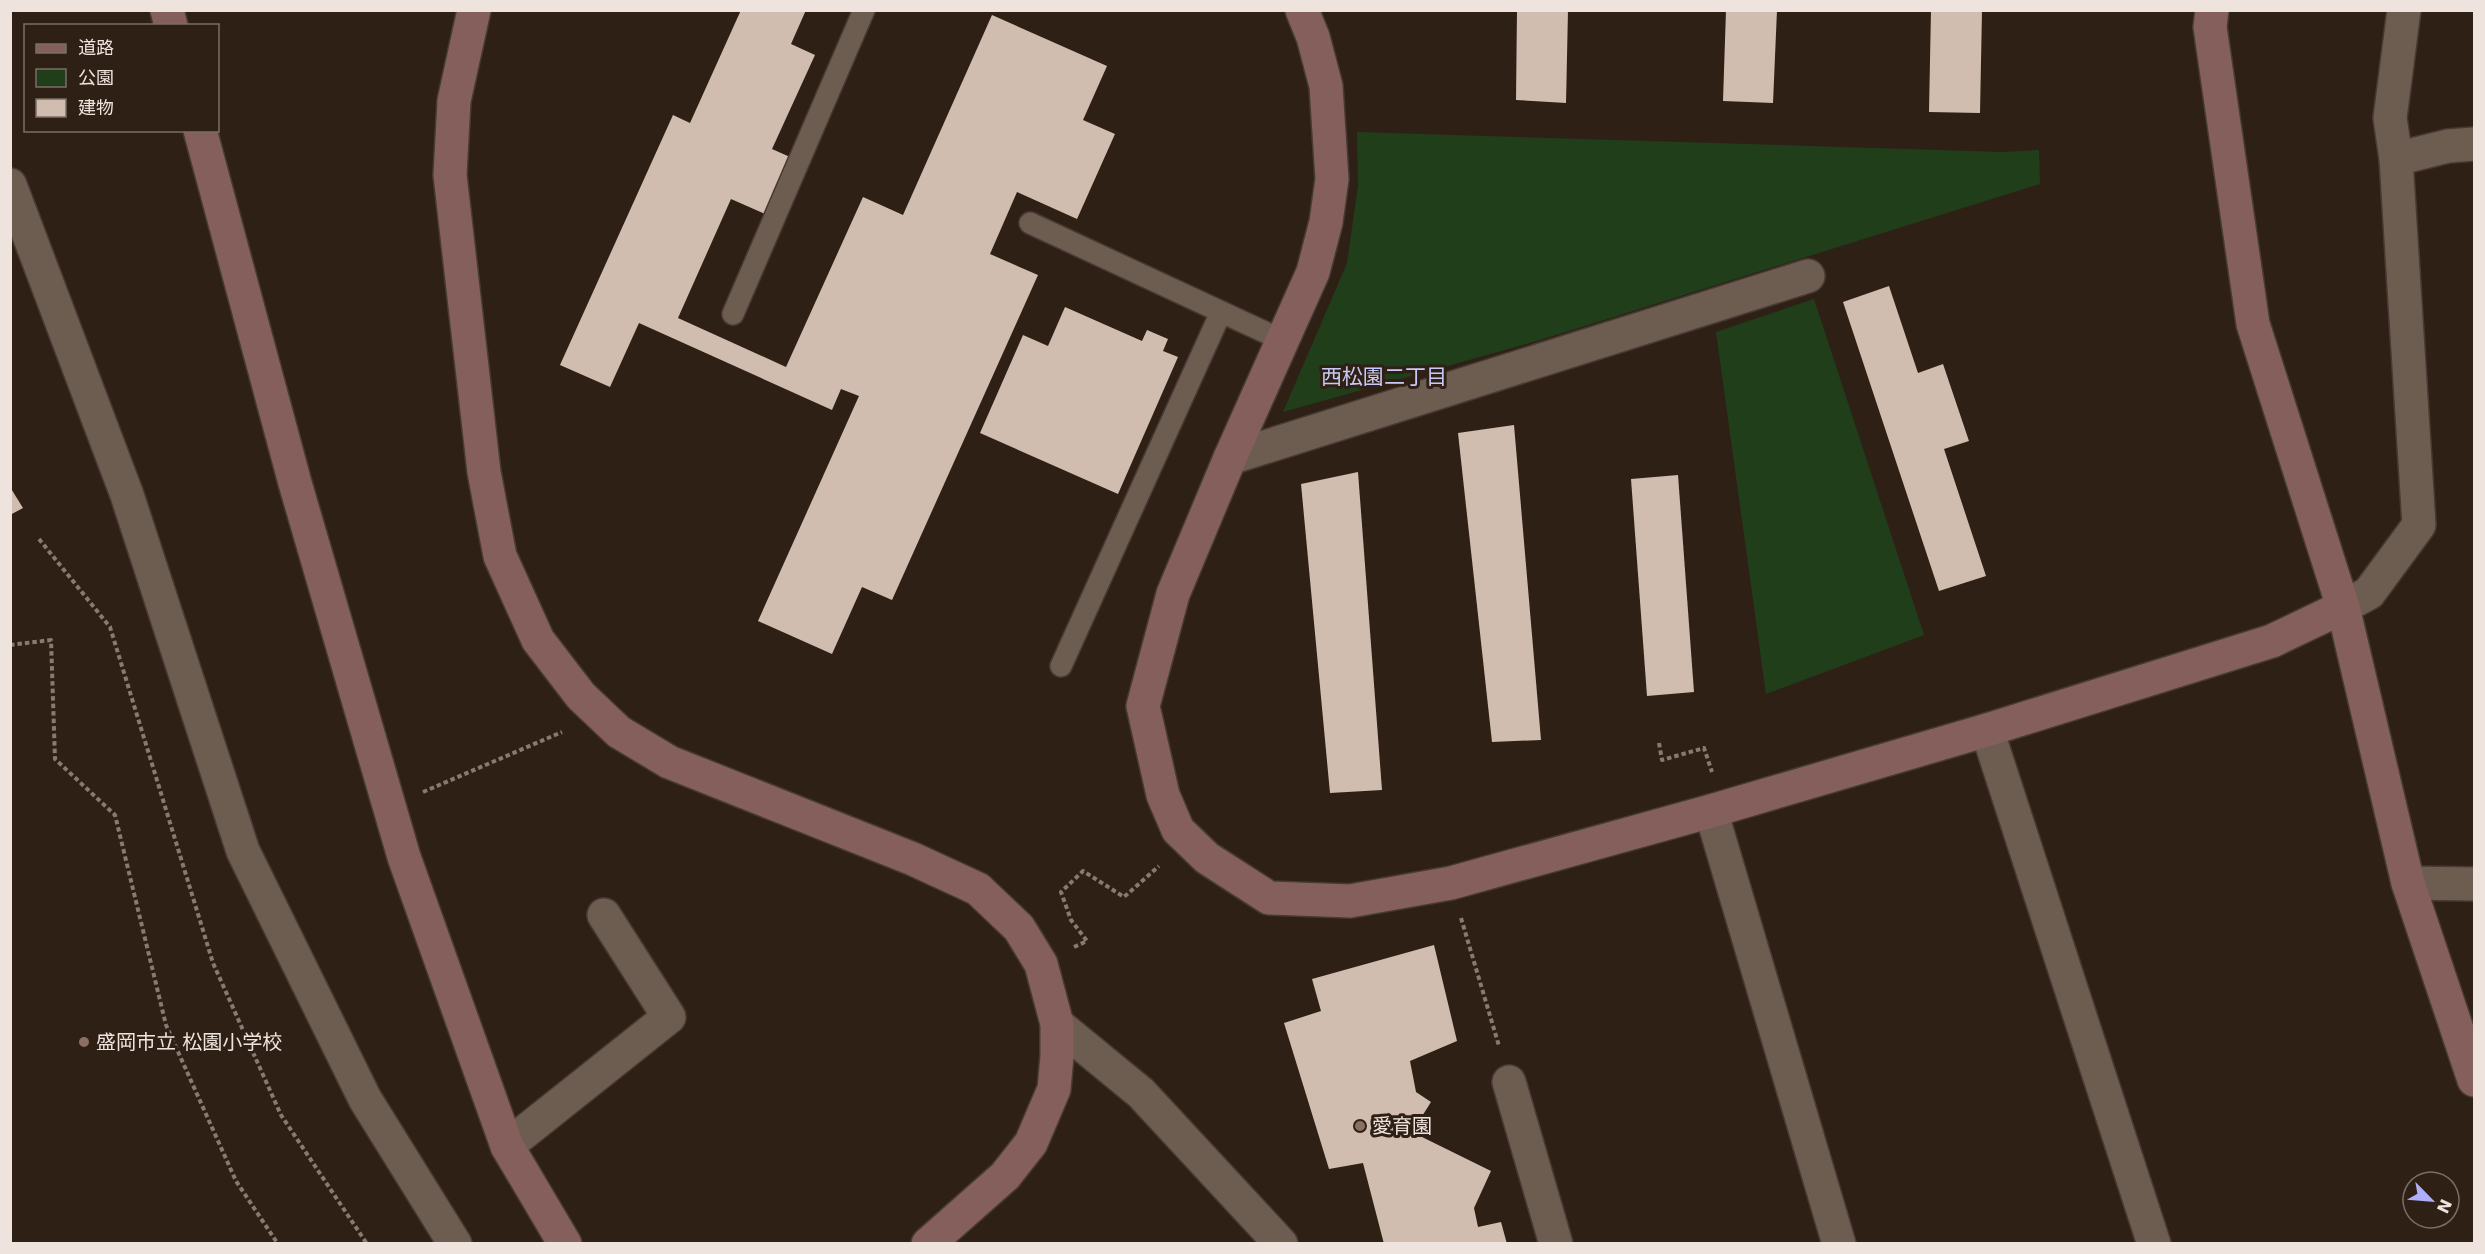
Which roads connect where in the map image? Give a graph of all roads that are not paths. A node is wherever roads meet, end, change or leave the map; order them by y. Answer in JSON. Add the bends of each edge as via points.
{"nodes":[{"id":1,"x":474,"y":10,"type":"edge"},
{"id":2,"x":864,"y":10,"type":"edge"},
{"id":3,"x":1302,"y":10,"type":"edge"},
{"id":4,"x":2212,"y":10,"type":"edge"},
{"id":5,"x":2404,"y":10,"type":"edge"},
{"id":6,"x":201,"y":132,"type":"edge"},
{"id":7,"x":2475,"y":144,"type":"edge"},
{"id":8,"x":2396,"y":159,"type":"junction"},
{"id":9,"x":10,"y":185,"type":"edge"},
{"id":10,"x":1030,"y":223,"type":"dead end"},
{"id":11,"x":1808,"y":276,"type":"dead end"},
{"id":12,"x":1221,"y":312,"type":"junction"},
{"id":13,"x":733,"y":314,"type":"dead end"},
{"id":14,"x":1284,"y":341,"type":"junction"},
{"id":15,"x":1230,"y":458,"type":"junction"},
{"id":16,"x":2343,"y":607,"type":"junction"},
{"id":17,"x":1061,"y":666,"type":"dead end"},
{"id":18,"x":1987,"y":730,"type":"junction"},
{"id":19,"x":1718,"y":809,"type":"junction"},
{"id":20,"x":2408,"y":883,"type":"junction"},
{"id":21,"x":2475,"y":884,"type":"edge"},
{"id":22,"x":604,"y":915,"type":"dead end"},
{"id":23,"x":1057,"y":1024,"type":"junction"},
{"id":24,"x":2475,"y":1080,"type":"edge"},
{"id":25,"x":1509,"y":1082,"type":"road end"},
{"id":26,"x":507,"y":1146,"type":"junction"},
{"id":27,"x":931,"y":1243,"type":"edge"},
{"id":28,"x":455,"y":1244,"type":"edge"},
{"id":29,"x":565,"y":1244,"type":"edge"},
{"id":30,"x":1281,"y":1244,"type":"edge"},
{"id":31,"x":1556,"y":1244,"type":"edge"},
{"id":32,"x":1839,"y":1244,"type":"edge"},
{"id":33,"x":2154,"y":1244,"type":"edge"}],
"edges":[{"from":1,"to":23,"type":"street","via":[[454,101],[450,175],[484,472],[500,556],[538,640],[581,696],[619,732],[669,762],[913,859],[978,889],[1019,927],[1041,964]]},
{"from":2,"to":13,"type":"lane"},
{"from":3,"to":14,"type":"street","via":[[1326,86],[1332,179],[1313,272]]},
{"from":4,"to":16,"type":"street","via":[[2210,27],[2253,324]]},
{"from":5,"to":8,"type":"street","via":[[2390,118]]},
{"from":6,"to":26,"type":"street","via":[[295,483],[404,857]]},
{"from":7,"to":8,"type":"street","via":[[2448,146]]},
{"from":8,"to":16,"type":"street","via":[[2418,525],[2369,593]]},
{"from":9,"to":28,"type":"street","via":[[127,495],[243,851],[365,1099]]},
{"from":10,"to":12,"type":"lane"},
{"from":11,"to":15,"type":"street"},
{"from":12,"to":14,"type":"lane"},
{"from":12,"to":17,"type":"lane"},
{"from":14,"to":15,"type":"street"},
{"from":15,"to":19,"type":"street","via":[[1173,594],[1143,706],[1163,795],[1178,830],[1207,858],[1269,898],[1350,901],[1451,883]]},
{"from":16,"to":18,"type":"street","via":[[2272,641]]},
{"from":16,"to":20,"type":"street"},
{"from":18,"to":19,"type":"street"},
{"from":18,"to":33,"type":"street"},
{"from":19,"to":32,"type":"street"},
{"from":20,"to":21,"type":"street"},
{"from":20,"to":24,"type":"street"},
{"from":22,"to":26,"type":"street","via":[[669,1017]]},
{"from":23,"to":27,"type":"street","via":[[1054,1089],[1031,1143],[1005,1176]]},
{"from":23,"to":30,"type":"street","via":[[1141,1093]]},
{"from":25,"to":31,"type":"street"},
{"from":26,"to":29,"type":"street"}]}
